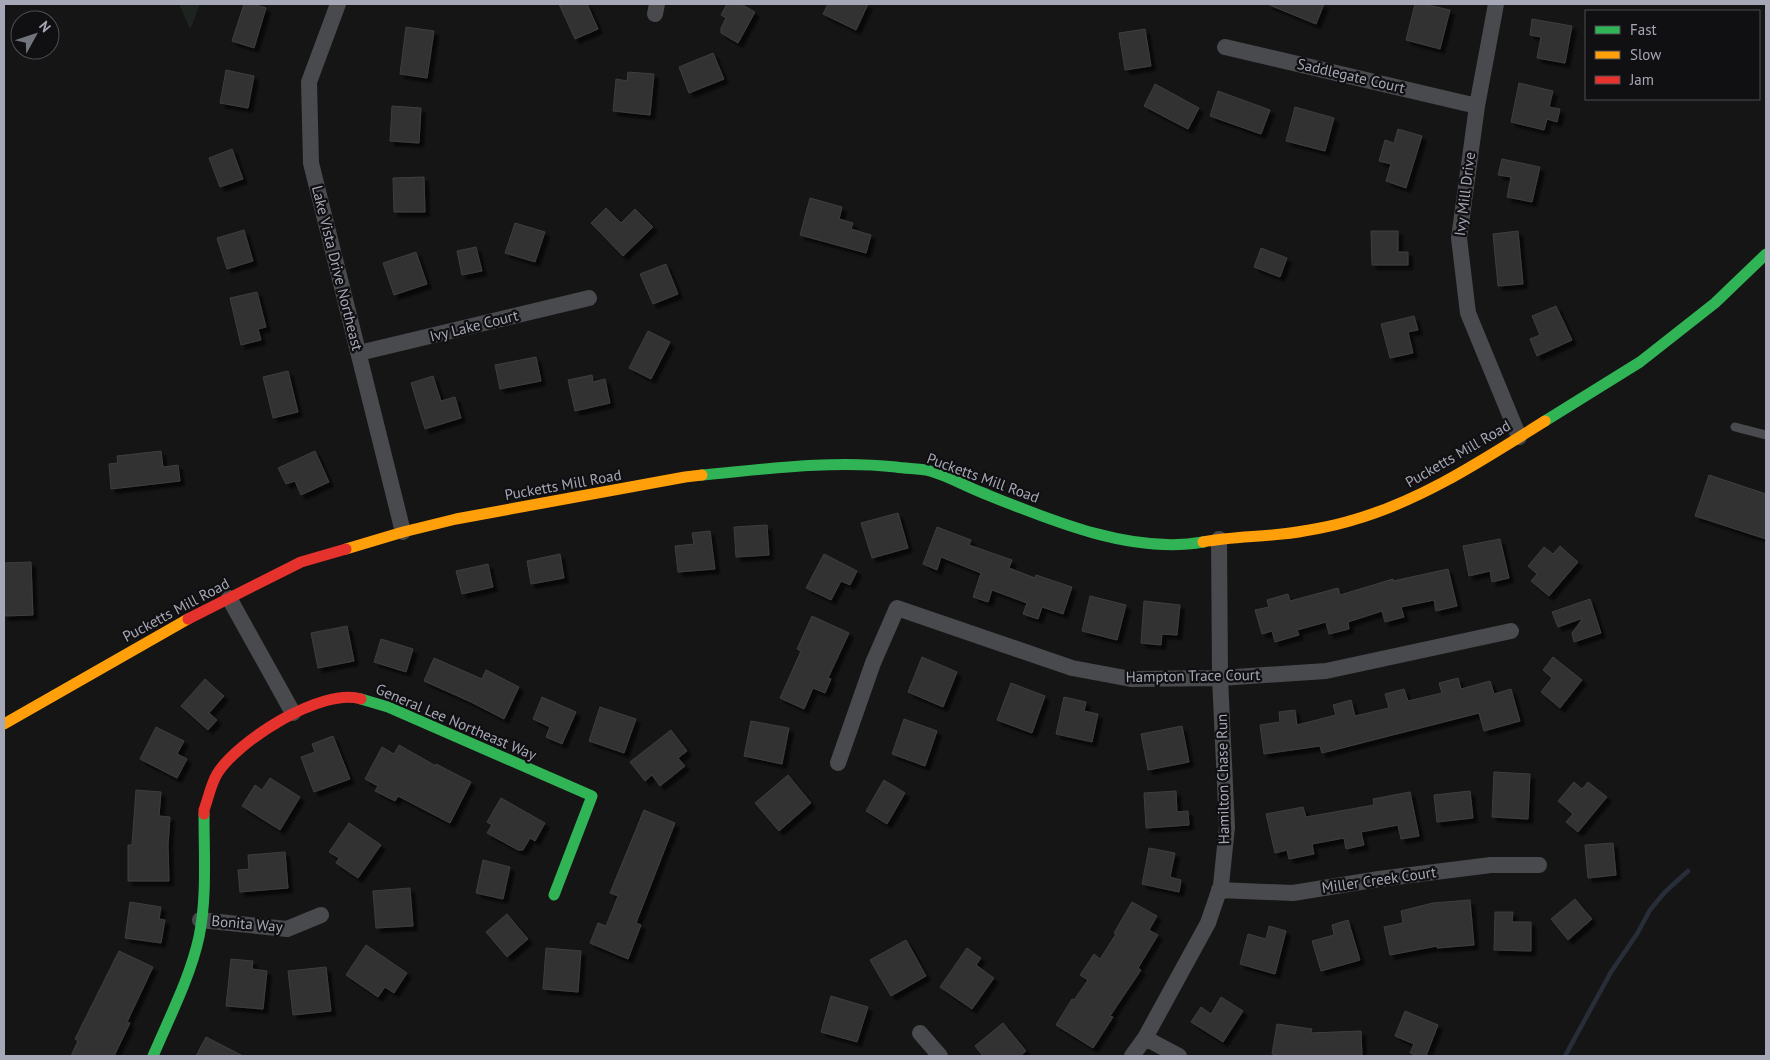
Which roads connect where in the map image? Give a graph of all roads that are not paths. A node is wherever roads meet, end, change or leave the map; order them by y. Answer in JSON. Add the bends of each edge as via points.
{"nodes":[{"id":1,"x":338,"y":4,"type":"edge"},
{"id":2,"x":1496,"y":4,"type":"edge"},
{"id":3,"x":1225,"y":47,"type":"dead end"},
{"id":4,"x":1476,"y":106,"type":"junction"},
{"id":5,"x":1766,"y":254,"type":"edge"},
{"id":6,"x":589,"y":298,"type":"dead end"},
{"id":7,"x":359,"y":353,"type":"junction"},
{"id":8,"x":1735,"y":427,"type":"dead end"},
{"id":9,"x":1766,"y":435,"type":"edge"},
{"id":10,"x":1519,"y":437,"type":"junction"},
{"id":11,"x":403,"y":532,"type":"junction"},
{"id":12,"x":1219,"y":539,"type":"junction"},
{"id":13,"x":229,"y":598,"type":"junction"},
{"id":14,"x":1511,"y":631,"type":"dead end"},
{"id":15,"x":1220,"y":678,"type":"junction"},
{"id":16,"x":292,"y":713,"type":"junction"},
{"id":17,"x":4,"y":724,"type":"edge"},
{"id":18,"x":838,"y":763,"type":"dead end"},
{"id":19,"x":1539,"y":865,"type":"dead end"},
{"id":20,"x":1219,"y":890,"type":"junction"},
{"id":21,"x":554,"y":895,"type":"dead end"},
{"id":22,"x":321,"y":915,"type":"dead end"},
{"id":23,"x":200,"y":920,"type":"junction"},
{"id":24,"x":920,"y":1033,"type":"dead end"},
{"id":25,"x":1145,"y":1038,"type":"junction"},
{"id":26,"x":153,"y":1056,"type":"edge"},
{"id":27,"x":940,"y":1056,"type":"edge"},
{"id":28,"x":1132,"y":1056,"type":"edge"},
{"id":29,"x":1179,"y":1056,"type":"edge"}],
"edges":[{"from":1,"to":7,"type":"street","name":"Lake Vista Drive Northeast","via":[[310,82],[311,163]]},
{"from":2,"to":4,"type":"street","name":"Ivy Mill Drive"},
{"from":3,"to":4,"type":"street","name":"Saddlegate Court"},
{"from":4,"to":10,"type":"street","name":"Ivy Mill Drive","via":[[1459,238],[1468,313]]},
{"from":5,"to":10,"type":"street","name":"Pucketts Mill Road","via":[[1715,303],[1640,362]]},
{"from":6,"to":7,"type":"street","name":"Ivy Lake Court"},
{"from":7,"to":11,"type":"street","name":"Lake Vista Drive Northeast"},
{"from":8,"to":9,"type":"lane"},
{"from":10,"to":12,"type":"street","name":"Pucketts Mill Road","via":[[1420,495],[1353,520],[1285,534]]},
{"from":11,"to":12,"type":"street","name":"Pucketts Mill Road","via":[[456,519],[685,477],[814,465],[866,464],[929,471],[1092,533],[1148,543],[1191,544]]},
{"from":11,"to":13,"type":"street","name":"Pucketts Mill Road","via":[[302,562]]},
{"from":12,"to":15,"type":"street","name":"Hamilton Chase Run"},
{"from":13,"to":16,"type":"street"},
{"from":13,"to":17,"type":"street","name":"Pucketts Mill Road"},
{"from":14,"to":15,"type":"street","name":"Hampton Trace Court","via":[[1326,671]]},
{"from":15,"to":18,"type":"street","name":"Hampton Trace Court","via":[[1131,679],[1072,668],[897,608]]},
{"from":15,"to":20,"type":"street","name":"Hamilton Chase Run","via":[[1227,827]]},
{"from":16,"to":21,"type":"street","name":"General Lee Northeast Way","via":[[320,702],[351,696],[388,707],[592,796]]},
{"from":16,"to":23,"type":"street","name":"General Lee Northeast Way","via":[[241,747],[217,774],[204,810],[204,889]]},
{"from":19,"to":20,"type":"street","name":"Miller Creek Court","via":[[1491,865],[1293,893]]},
{"from":20,"to":25,"type":"street","name":"Hamilton Chase Run","via":[[1208,923]]},
{"from":22,"to":23,"type":"street","name":"Bonita Way","via":[[288,929]]},
{"from":23,"to":26,"type":"street","name":"General Lee Northeast Way","via":[[199,937],[187,976]]},
{"from":24,"to":27,"type":"street"},
{"from":25,"to":28,"type":"street","name":"Hamilton Chase Run"},
{"from":25,"to":29,"type":"street"}]}
